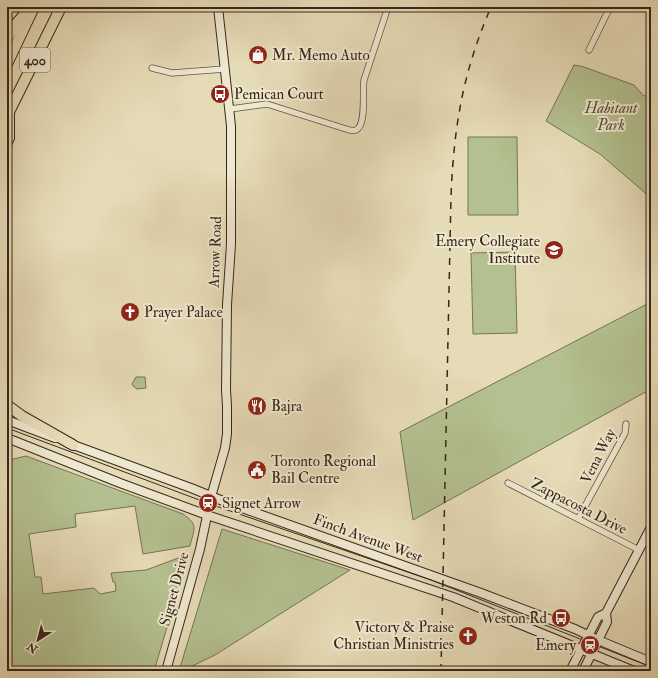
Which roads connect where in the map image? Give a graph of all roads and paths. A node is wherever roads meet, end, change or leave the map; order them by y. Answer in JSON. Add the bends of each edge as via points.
{"nodes":[{"id":1,"x":33,"y":7,"type":"edge"},
{"id":2,"x":61,"y":7,"type":"edge"},
{"id":3,"x":218,"y":7,"type":"edge"},
{"id":4,"x":388,"y":7,"type":"edge"},
{"id":5,"x":610,"y":7,"type":"edge"},
{"id":6,"x":7,"y":40,"type":"edge"},
{"id":7,"x":589,"y":50,"type":"dead end"},
{"id":8,"x":7,"y":64,"type":"edge"},
{"id":9,"x":152,"y":68,"type":"dead end"},
{"id":10,"x":225,"y":69,"type":"junction"},
{"id":11,"x":230,"y":109,"type":"junction"},
{"id":12,"x":8,"y":114,"type":"edge"},
{"id":13,"x":7,"y":142,"type":"edge"},
{"id":14,"x":7,"y":405,"type":"edge"},
{"id":15,"x":7,"y":420,"type":"edge"},
{"id":16,"x":626,"y":424,"type":"dead end"},
{"id":17,"x":7,"y":438,"type":"edge"},
{"id":18,"x":73,"y":445,"type":"junction"},
{"id":19,"x":508,"y":483,"type":"dead end"},
{"id":20,"x":211,"y":497,"type":"junction"},
{"id":21,"x":207,"y":515,"type":"junction"},
{"id":22,"x":578,"y":519,"type":"junction"},
{"id":23,"x":651,"y":527,"type":"edge"},
{"id":24,"x":639,"y":550,"type":"junction"},
{"id":25,"x":606,"y":613,"type":"junction"},
{"id":26,"x":588,"y":635,"type":"junction"},
{"id":27,"x":598,"y":640,"type":"junction"},
{"id":28,"x":580,"y":649,"type":"junction"},
{"id":29,"x":590,"y":654,"type":"junction"},
{"id":30,"x":651,"y":662,"type":"edge"},
{"id":31,"x":166,"y":671,"type":"edge"},
{"id":32,"x":570,"y":671,"type":"edge"},
{"id":33,"x":583,"y":671,"type":"edge"},
{"id":34,"x":634,"y":671,"type":"edge"}],
"edges":[{"from":1,"to":6,"type":"highway","via":[[15,25]]},
{"from":1,"to":8,"type":"highway","number":"400"},
{"from":2,"to":12,"type":"highway","number":"400"},
{"from":3,"to":10,"type":"main road","name":"Arrow Road"},
{"from":4,"to":11,"type":"street","via":[[364,80],[362,119],[356,130],[268,104]]},
{"from":5,"to":7,"type":"street"},
{"from":9,"to":10,"type":"street","via":[[172,73]]},
{"from":10,"to":11,"type":"main road","name":"Arrow Road"},
{"from":11,"to":20,"type":"main road","name":"Arrow Road","via":[[231,244],[227,304],[227,434]]},
{"from":12,"to":13,"type":"highway"},
{"from":14,"to":18,"type":"highway"},
{"from":15,"to":18,"type":"main road","name":"Finch Avenue West"},
{"from":16,"to":22,"type":"street","name":"Vena Way","via":[[625,433]]},
{"from":17,"to":21,"type":"main road","name":"Finch Avenue West"},
{"from":18,"to":20,"type":"main road","name":"Finch Avenue West"},
{"from":19,"to":22,"type":"street","name":"Zappacosta Drive"},
{"from":20,"to":21,"type":"main road","name":"Arrow Road"},
{"from":20,"to":26,"type":"main road","name":"Finch Avenue West","via":[[481,593]]},
{"from":21,"to":28,"type":"main road","name":"Finch Avenue West","via":[[454,597]]},
{"from":21,"to":31,"type":"main road","name":"Signet Drive"},
{"from":22,"to":24,"type":"street","name":"Zappacosta Drive"},
{"from":23,"to":24,"type":"main road"},
{"from":24,"to":25,"type":"main road"},
{"from":25,"to":26,"type":"main road","via":[[598,617]]},
{"from":25,"to":27,"type":"main road","via":[[607,622]]},
{"from":26,"to":27,"type":"main road","name":"Finch Avenue West"},
{"from":26,"to":28,"type":"main road"},
{"from":27,"to":29,"type":"main road"},
{"from":27,"to":30,"type":"main road","name":"Finch Avenue West"},
{"from":28,"to":29,"type":"main road","name":"Finch Avenue West"},
{"from":28,"to":32,"type":"main road"},
{"from":29,"to":33,"type":"main road"},
{"from":29,"to":34,"type":"main road","name":"Finch Avenue West"}]}
